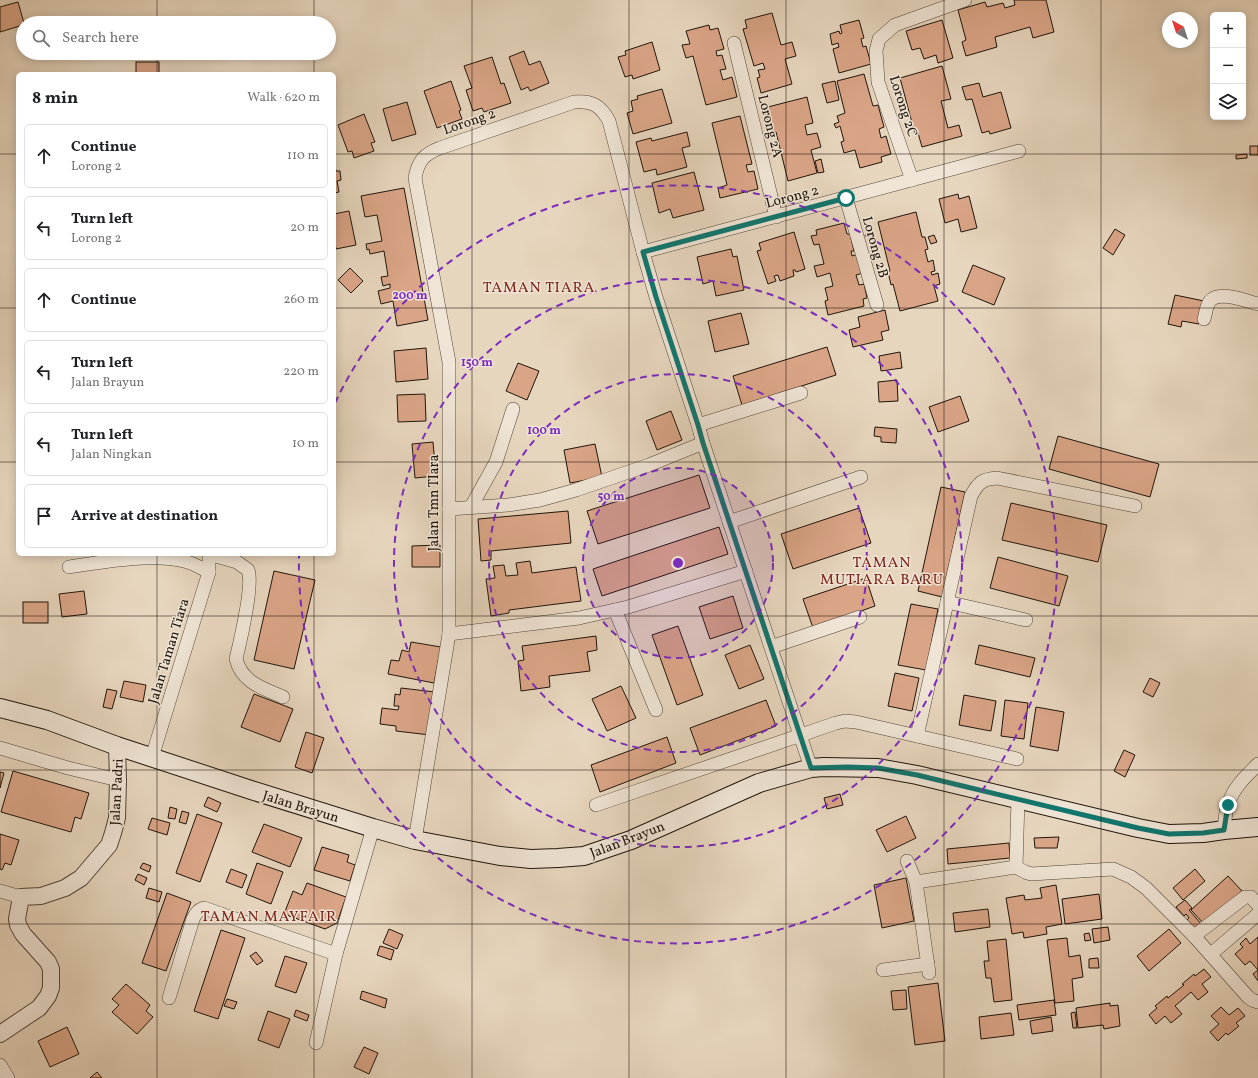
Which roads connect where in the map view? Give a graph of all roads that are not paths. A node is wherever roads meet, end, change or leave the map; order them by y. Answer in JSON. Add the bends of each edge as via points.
{"nodes":[{"id":1,"x":965,"y":0,"type":"edge"},
{"id":2,"x":734,"y":43,"type":"dead end"},
{"id":3,"x":1019,"y":151,"type":"dead end"},
{"id":4,"x":417,"y":168,"type":"joint"},
{"id":5,"x":912,"y":180,"type":"junction"},
{"id":6,"x":846,"y":198,"type":"junction"},
{"id":7,"x":776,"y":216,"type":"junction"},
{"id":8,"x":643,"y":252,"type":"junction"},
{"id":9,"x":1258,"y":304,"type":"edge"},
{"id":10,"x":877,"y":305,"type":"dead end"},
{"id":11,"x":1204,"y":319,"type":"dead end"},
{"id":12,"x":801,"y":393,"type":"dead end"},
{"id":13,"x":513,"y":409,"type":"dead end"},
{"id":14,"x":698,"y":425,"type":"junction"},
{"id":15,"x":703,"y":443,"type":"junction"},
{"id":16,"x":860,"y":477,"type":"dead end"},
{"id":17,"x":1135,"y":506,"type":"dead end"},
{"id":18,"x":471,"y":507,"type":"junction"},
{"id":19,"x":449,"y":509,"type":"junction"},
{"id":20,"x":729,"y":522,"type":"junction"},
{"id":21,"x":209,"y":556,"type":"edge"},
{"id":22,"x":216,"y":556,"type":"edge"},
{"id":23,"x":70,"y":567,"type":"dead end"},
{"id":24,"x":746,"y":571,"type":"junction"},
{"id":25,"x":209,"y":572,"type":"junction"},
{"id":26,"x":947,"y":602,"type":"junction"},
{"id":27,"x":615,"y":610,"type":"junction"},
{"id":28,"x":860,"y":617,"type":"dead end"},
{"id":29,"x":1026,"y":620,"type":"dead end"},
{"id":30,"x":449,"y":634,"type":"junction"},
{"id":31,"x":771,"y":647,"type":"junction"},
{"id":32,"x":283,"y":698,"type":"dead end"},
{"id":33,"x":0,"y":708,"type":"edge"},
{"id":34,"x":656,"y":710,"type":"dead end"},
{"id":35,"x":800,"y":736,"type":"junction"},
{"id":36,"x":917,"y":736,"type":"junction"},
{"id":37,"x":117,"y":746,"type":"junction"},
{"id":38,"x":0,"y":748,"type":"edge"},
{"id":39,"x":152,"y":756,"type":"junction"},
{"id":40,"x":1017,"y":759,"type":"dead end"},
{"id":41,"x":1258,"y":764,"type":"edge"},
{"id":42,"x":811,"y":768,"type":"junction"},
{"id":43,"x":118,"y":780,"type":"junction"},
{"id":44,"x":1018,"y":799,"type":"junction"},
{"id":45,"x":596,"y":804,"type":"dead end"},
{"id":46,"x":1258,"y":827,"type":"edge"},
{"id":47,"x":373,"y":828,"type":"junction"},
{"id":48,"x":1224,"y":830,"type":"junction"},
{"id":49,"x":415,"y":840,"type":"junction"},
{"id":50,"x":907,"y":861,"type":"dead end"},
{"id":51,"x":1016,"y":867,"type":"junction"},
{"id":52,"x":916,"y":882,"type":"junction"},
{"id":53,"x":0,"y":891,"type":"edge"},
{"id":54,"x":21,"y":897,"type":"junction"},
{"id":55,"x":1258,"y":905,"type":"edge"},
{"id":56,"x":1258,"y":914,"type":"edge"},
{"id":57,"x":1194,"y":936,"type":"junction"},
{"id":58,"x":336,"y":954,"type":"junction"},
{"id":59,"x":1211,"y":954,"type":"junction"},
{"id":60,"x":883,"y":970,"type":"dead end"},
{"id":61,"x":169,"y":998,"type":"dead end"},
{"id":62,"x":1258,"y":1002,"type":"edge"},
{"id":63,"x":0,"y":1034,"type":"edge"},
{"id":64,"x":316,"y":1043,"type":"dead end"},
{"id":65,"x":0,"y":1065,"type":"edge"},
{"id":66,"x":8,"y":1078,"type":"edge"}],
"edges":[{"from":1,"to":5,"type":"street","name":"Lorong 2C","via":[[896,25],[879,39],[876,51],[878,82]]},
{"from":2,"to":7,"type":"street","name":"Lorong 2A"},
{"from":3,"to":5,"type":"street","name":"Lorong 2"},
{"from":4,"to":8,"type":"street","name":"Lorong 2","via":[[430,152],[574,102],[591,103],[602,110],[609,121]]},
{"from":4,"to":19,"type":"street","name":"Jalan Tmn TIara","via":[[415,178],[449,362]]},
{"from":5,"to":6,"type":"street","name":"Lorong 2"},
{"from":6,"to":7,"type":"street","name":"Lorong 2"},
{"from":6,"to":10,"type":"street","name":"Lorong 2B"},
{"from":7,"to":8,"type":"street","name":"Lorong 2"},
{"from":8,"to":14,"type":"street","name":"Lorong 2"},
{"from":9,"to":11,"type":"street","via":[[1228,296],[1214,297],[1209,303]]},
{"from":12,"to":14,"type":"street"},
{"from":13,"to":18,"type":"street","via":[[496,462]]},
{"from":14,"to":15,"type":"street","name":"Lorong 2"},
{"from":15,"to":18,"type":"street","via":[[649,465],[540,500]]},
{"from":15,"to":20,"type":"street","name":"Lorong 2"},
{"from":16,"to":20,"type":"street"},
{"from":17,"to":26,"type":"street","via":[[997,478],[982,482],[971,496]]},
{"from":18,"to":19,"type":"street"},
{"from":19,"to":30,"type":"street","name":"Jalan Tmn TIara"},
{"from":20,"to":24,"type":"street","name":"Lorong 2"},
{"from":21,"to":25,"type":"street","name":"Jalan Taman Tiara"},
{"from":22,"to":32,"type":"street","via":[[237,562],[248,570],[250,579],[236,659],[238,665],[251,683]]},
{"from":23,"to":25,"type":"street","via":[[119,560],[172,559],[191,563]]},
{"from":24,"to":27,"type":"street"},
{"from":24,"to":31,"type":"street","name":"Lorong 2"},
{"from":25,"to":39,"type":"street","name":"Jalan Taman Tiara"},
{"from":26,"to":29,"type":"street"},
{"from":26,"to":36,"type":"street"},
{"from":27,"to":30,"type":"street","via":[[579,618]]},
{"from":27,"to":34,"type":"street"},
{"from":28,"to":31,"type":"street"},
{"from":30,"to":49,"type":"street","name":"Jalan Tmn TIara"},
{"from":31,"to":35,"type":"street","name":"Lorong 2"},
{"from":33,"to":37,"type":"main road","name":"Jalan Brayun","via":[[47,720]]},
{"from":35,"to":36,"type":"street","via":[[845,721]]},
{"from":35,"to":42,"type":"street","name":"Lorong 2"},
{"from":35,"to":45,"type":"street"},
{"from":36,"to":40,"type":"street"},
{"from":37,"to":39,"type":"main road","name":"Jalan Brayun"},
{"from":37,"to":43,"type":"street","name":"Jalan Padri"},
{"from":38,"to":43,"type":"street"},
{"from":39,"to":47,"type":"main road","name":"Jalan Brayun"},
{"from":41,"to":48,"type":"street","via":[[1234,791],[1228,805]]},
{"from":42,"to":44,"type":"main road","name":"Jalan Brayun","via":[[878,768]]},
{"from":42,"to":49,"type":"main road","name":"Jalan Brayun","via":[[759,783],[631,840],[584,856],[531,859],[500,856]]},
{"from":43,"to":54,"type":"street","name":"Jalan Padri","via":[[117,818],[109,845],[100,856],[81,878],[65,888],[41,896]]},
{"from":44,"to":48,"type":"main road","name":"Jalan Brayun","via":[[1169,834]]},
{"from":44,"to":51,"type":"street"},
{"from":46,"to":48,"type":"main road","name":"Jalan Brayun"},
{"from":47,"to":49,"type":"main road","name":"Jalan Brayun"},
{"from":47,"to":58,"type":"street"},
{"from":50,"to":52,"type":"street"},
{"from":51,"to":52,"type":"street"},
{"from":51,"to":57,"type":"street","via":[[1031,874],[1113,869],[1131,877],[1146,888]]},
{"from":52,"to":60,"type":"street","via":[[929,968]]},
{"from":53,"to":54,"type":"street"},
{"from":54,"to":63,"type":"street","via":[[18,925],[48,962],[51,969],[51,988],[39,1008]]},
{"from":55,"to":57,"type":"street","via":[[1251,897],[1245,897]]},
{"from":56,"to":59,"type":"street"},
{"from":57,"to":59,"type":"street"},
{"from":58,"to":61,"type":"street","via":[[204,908],[196,913],[193,919]]},
{"from":58,"to":64,"type":"street"},
{"from":59,"to":62,"type":"street","via":[[1248,997]]},
{"from":65,"to":66,"type":"street"}]}
